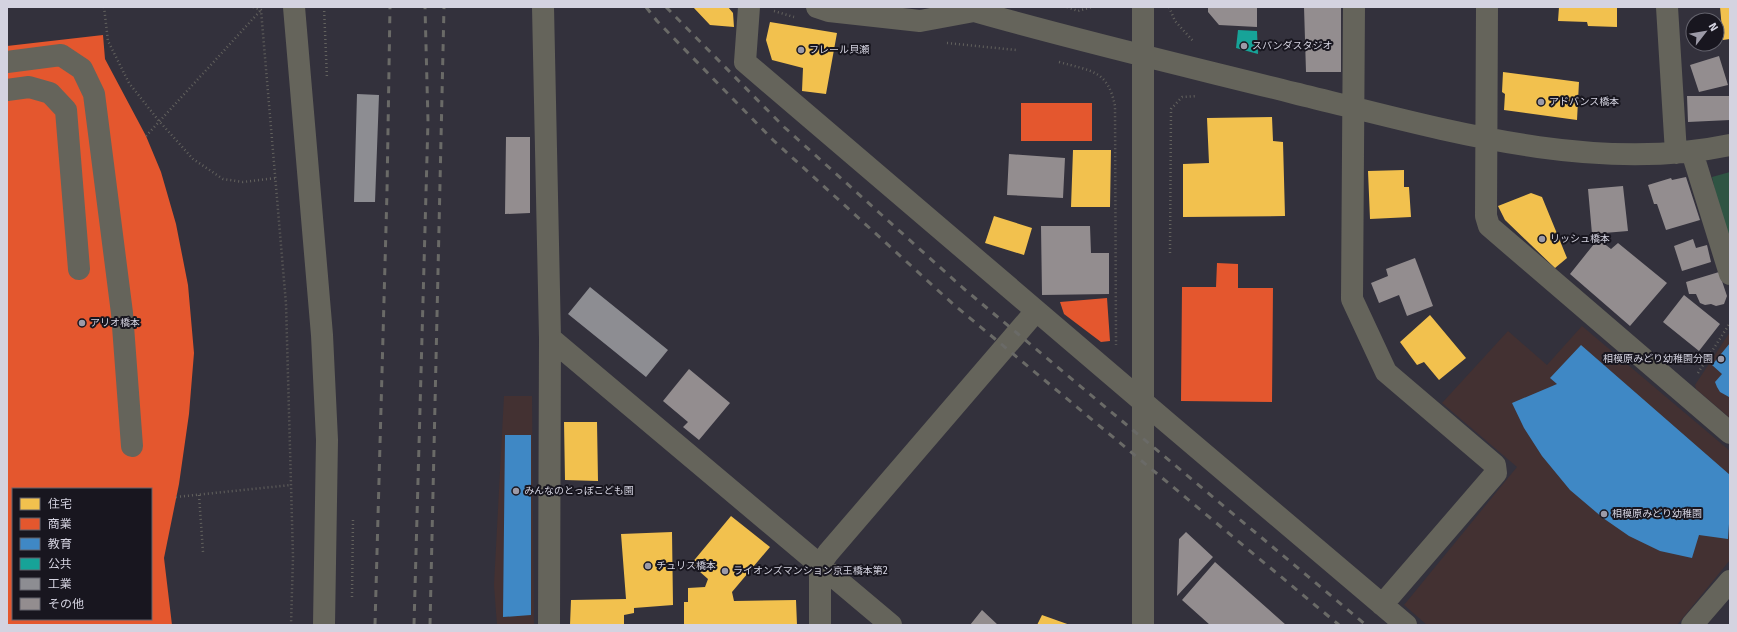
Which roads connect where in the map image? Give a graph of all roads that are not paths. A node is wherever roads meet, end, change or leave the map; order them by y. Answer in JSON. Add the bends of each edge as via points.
{"nodes":[{"id":1,"x":294,"y":7,"type":"edge"},
{"id":2,"x":543,"y":7,"type":"edge"},
{"id":3,"x":817,"y":7,"type":"edge"},
{"id":4,"x":1143,"y":7,"type":"edge"},
{"id":5,"x":1354,"y":7,"type":"edge"},
{"id":6,"x":1487,"y":7,"type":"edge"},
{"id":7,"x":1667,"y":7,"type":"edge"},
{"id":8,"x":759,"y":8,"type":"edge"},
{"id":9,"x":968,"y":8,"type":"edge"},
{"id":10,"x":1143,"y":56,"type":"junction"},
{"id":11,"x":7,"y":62,"type":"edge"},
{"id":12,"x":7,"y":90,"type":"edge"},
{"id":13,"x":1354,"y":107,"type":"junction"},
{"id":14,"x":1487,"y":138,"type":"junction"},
{"id":15,"x":1730,"y":146,"type":"edge"},
{"id":16,"x":1684,"y":152,"type":"junction"},
{"id":17,"x":79,"y":269,"type":"dead end"},
{"id":18,"x":1730,"y":274,"type":"edge"},
{"id":19,"x":1036,"y":311,"type":"junction"},
{"id":20,"x":550,"y":338,"type":"junction"},
{"id":21,"x":1144,"y":403,"type":"junction"},
{"id":22,"x":1730,"y":433,"type":"edge"},
{"id":23,"x":132,"y":446,"type":"dead end"},
{"id":24,"x":820,"y":565,"type":"junction"},
{"id":25,"x":1730,"y":581,"type":"edge"},
{"id":26,"x":1382,"y":605,"type":"junction"},
{"id":27,"x":324,"y":625,"type":"edge"},
{"id":28,"x":549,"y":625,"type":"edge"},
{"id":29,"x":820,"y":625,"type":"edge"},
{"id":30,"x":890,"y":625,"type":"edge"},
{"id":31,"x":1143,"y":625,"type":"edge"},
{"id":32,"x":1406,"y":625,"type":"edge"},
{"id":33,"x":1692,"y":625,"type":"edge"}],
"edges":[{"from":1,"to":27,"type":"street","via":[[323,343],[327,440]]},
{"from":2,"to":20,"type":"street"},
{"from":3,"to":9,"type":"street","via":[[829,11],[920,20]]},
{"from":4,"to":10,"type":"street"},
{"from":5,"to":13,"type":"street"},
{"from":6,"to":14,"type":"street"},
{"from":7,"to":16,"type":"street"},
{"from":8,"to":19,"type":"street","via":[[745,62]]},
{"from":9,"to":10,"type":"street"},
{"from":10,"to":13,"type":"street"},
{"from":10,"to":21,"type":"street"},
{"from":11,"to":23,"type":"street","via":[[61,55],[82,69],[94,94],[122,313]]},
{"from":12,"to":17,"type":"street","via":[[29,87],[50,93],[66,110]]},
{"from":13,"to":14,"type":"street"},
{"from":13,"to":26,"type":"street","via":[[1352,299],[1386,372],[1495,465],[1496,473]]},
{"from":14,"to":16,"type":"street","via":[[1562,151],[1633,154]]},
{"from":14,"to":22,"type":"street","via":[[1486,216],[1489,226]]},
{"from":15,"to":16,"type":"street"},
{"from":16,"to":18,"type":"street"},
{"from":19,"to":21,"type":"street"},
{"from":19,"to":24,"type":"street"},
{"from":20,"to":24,"type":"street"},
{"from":20,"to":28,"type":"street"},
{"from":21,"to":26,"type":"street"},
{"from":21,"to":31,"type":"street"},
{"from":24,"to":29,"type":"street"},
{"from":24,"to":30,"type":"street"},
{"from":25,"to":33,"type":"street"},
{"from":26,"to":32,"type":"street"}]}
